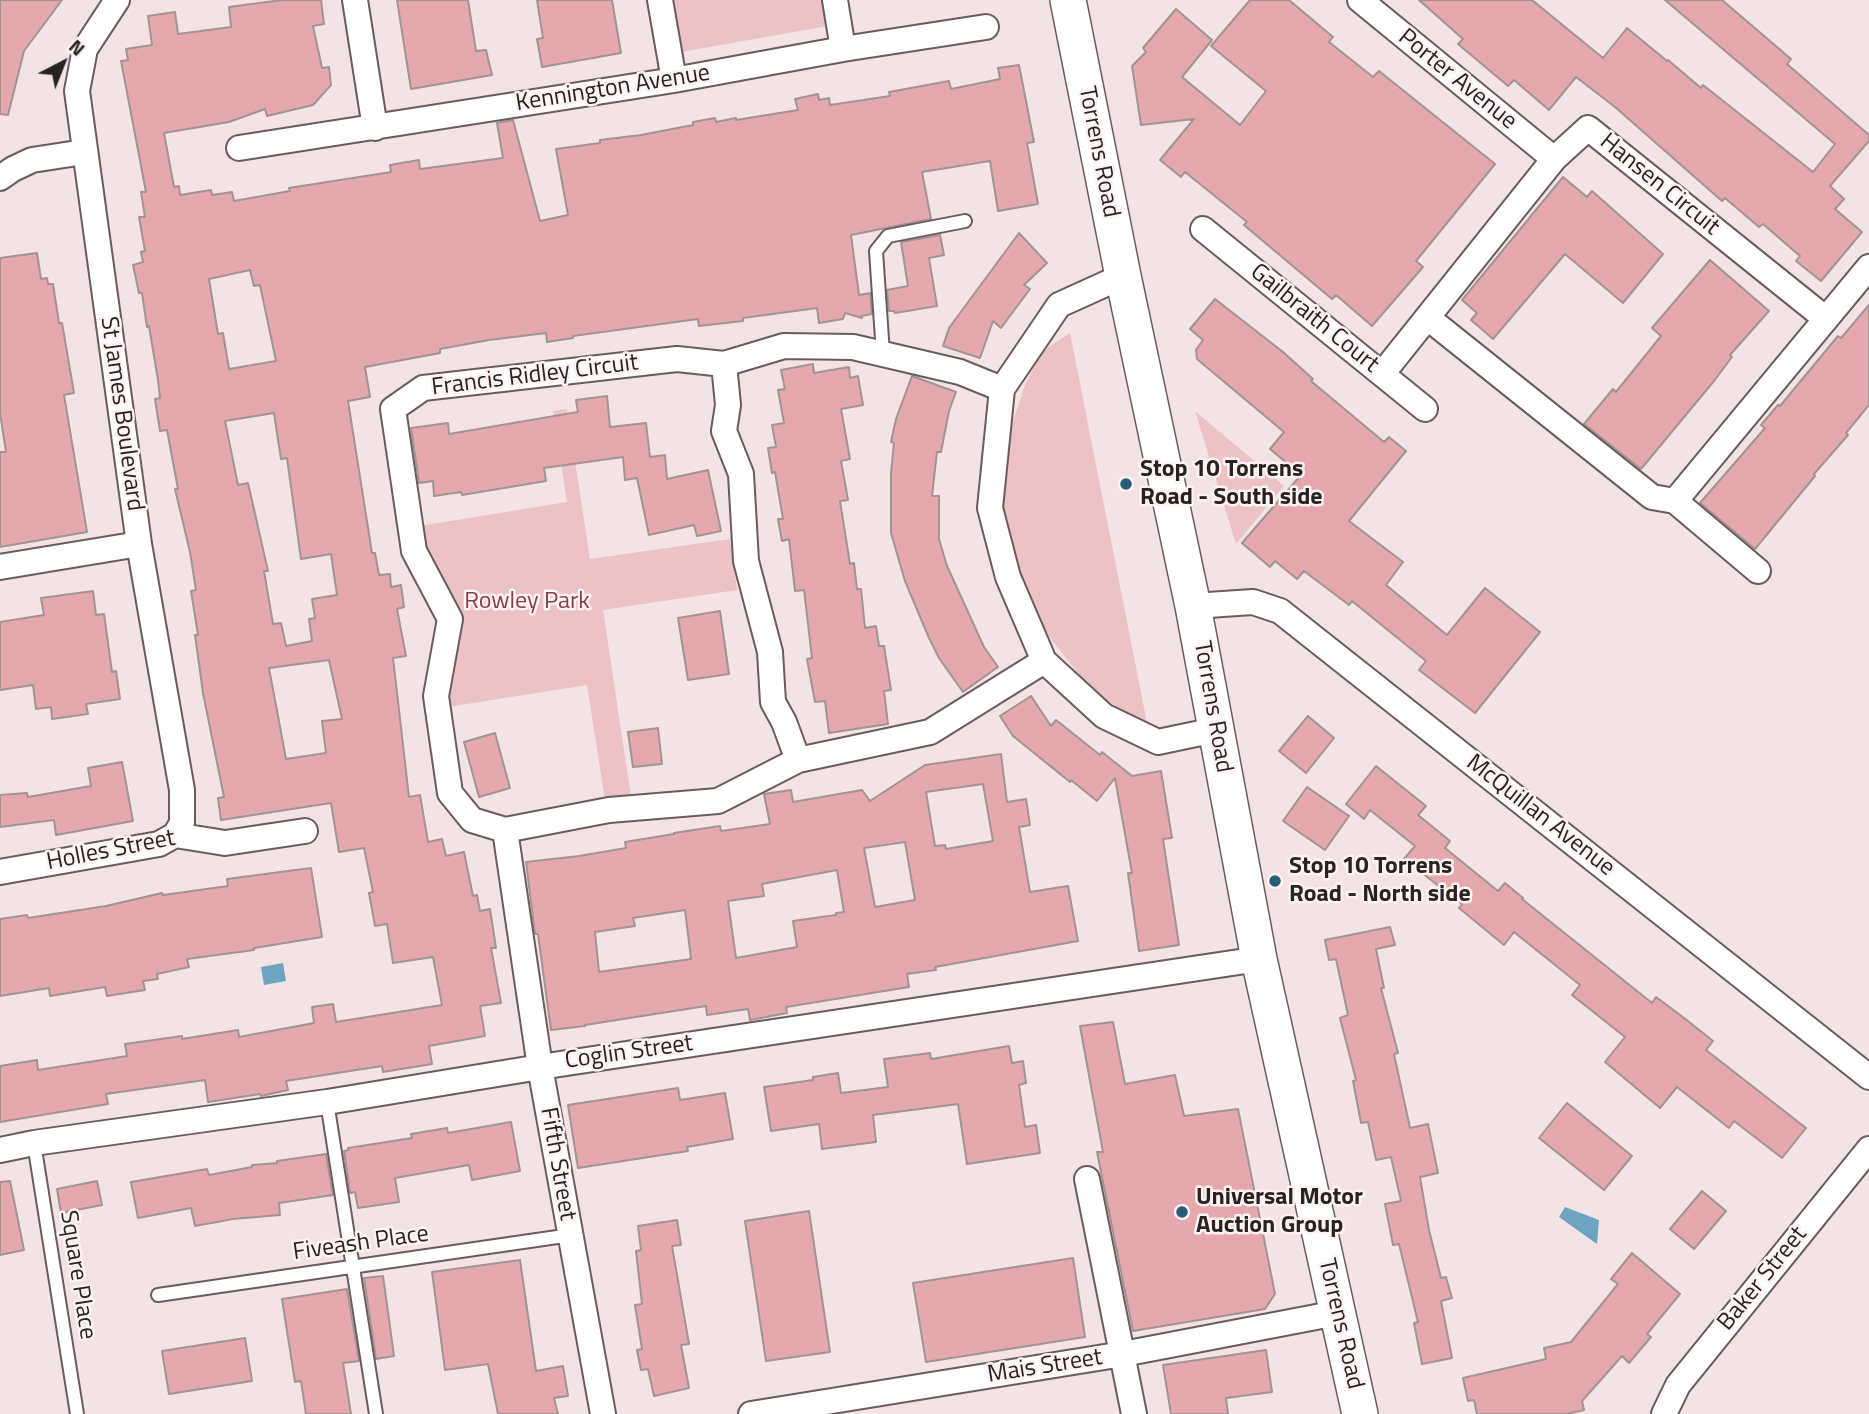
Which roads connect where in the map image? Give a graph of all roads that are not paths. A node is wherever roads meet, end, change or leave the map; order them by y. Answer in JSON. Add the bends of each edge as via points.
{"nodes":[{"id":1,"x":117,"y":0,"type":"edge"},
{"id":2,"x":355,"y":0,"type":"edge"},
{"id":3,"x":660,"y":0,"type":"edge"},
{"id":4,"x":835,"y":0,"type":"edge"},
{"id":5,"x":1068,"y":0,"type":"edge"},
{"id":6,"x":1360,"y":0,"type":"edge"},
{"id":7,"x":986,"y":27,"type":"dead end"},
{"id":8,"x":843,"y":49,"type":"junction"},
{"id":9,"x":674,"y":80,"type":"junction"},
{"id":10,"x":375,"y":128,"type":"junction"},
{"id":11,"x":239,"y":148,"type":"dead end"},
{"id":12,"x":84,"y":152,"type":"junction"},
{"id":13,"x":1554,"y":159,"type":"junction"},
{"id":14,"x":0,"y":178,"type":"edge"},
{"id":15,"x":965,"y":221,"type":"dead end"},
{"id":16,"x":1203,"y":229,"type":"dead end"},
{"id":17,"x":1869,"y":267,"type":"edge"},
{"id":18,"x":1123,"y":276,"type":"junction"},
{"id":19,"x":1428,"y":318,"type":"junction"},
{"id":20,"x":1826,"y":319,"type":"junction"},
{"id":21,"x":883,"y":354,"type":"junction"},
{"id":22,"x":724,"y":364,"type":"junction"},
{"id":23,"x":1382,"y":374,"type":"junction"},
{"id":24,"x":1002,"y":389,"type":"junction"},
{"id":25,"x":1425,"y":409,"type":"dead end"},
{"id":26,"x":1675,"y":501,"type":"junction"},
{"id":27,"x":139,"y":544,"type":"junction"},
{"id":28,"x":0,"y":567,"type":"edge"},
{"id":29,"x":1758,"y":570,"type":"dead end"},
{"id":30,"x":1194,"y":606,"type":"junction"},
{"id":31,"x":1044,"y":661,"type":"junction"},
{"id":32,"x":1215,"y":730,"type":"junction"},
{"id":33,"x":798,"y":760,"type":"junction"},
{"id":34,"x":505,"y":830,"type":"junction"},
{"id":35,"x":305,"y":831,"type":"dead end"},
{"id":36,"x":175,"y":835,"type":"junction"},
{"id":37,"x":0,"y":872,"type":"edge"},
{"id":38,"x":1259,"y":960,"type":"junction"},
{"id":39,"x":540,"y":1066,"type":"junction"},
{"id":40,"x":1869,"y":1077,"type":"edge"},
{"id":41,"x":327,"y":1102,"type":"junction"},
{"id":42,"x":34,"y":1143,"type":"junction"},
{"id":43,"x":1869,"y":1149,"type":"edge"},
{"id":44,"x":0,"y":1150,"type":"edge"},
{"id":45,"x":1087,"y":1179,"type":"dead end"},
{"id":46,"x":570,"y":1235,"type":"junction"},
{"id":47,"x":352,"y":1267,"type":"junction"},
{"id":48,"x":158,"y":1295,"type":"dead end"},
{"id":49,"x":1337,"y":1313,"type":"junction"},
{"id":50,"x":1123,"y":1354,"type":"junction"},
{"id":51,"x":77,"y":1414,"type":"edge"},
{"id":52,"x":376,"y":1414,"type":"edge"},
{"id":53,"x":603,"y":1414,"type":"edge"},
{"id":54,"x":751,"y":1414,"type":"edge"},
{"id":55,"x":1134,"y":1414,"type":"edge"},
{"id":56,"x":1360,"y":1414,"type":"edge"},
{"id":57,"x":1664,"y":1414,"type":"edge"}],
"edges":[{"from":1,"to":12,"type":"street","name":"St James Boulevard","via":[[85,49],[77,91]]},
{"from":2,"to":10,"type":"street"},
{"from":3,"to":9,"type":"street"},
{"from":4,"to":8,"type":"street"},
{"from":5,"to":18,"type":"main road","name":"Torrens Road"},
{"from":6,"to":13,"type":"street","name":"Porter Avenue"},
{"from":7,"to":8,"type":"street","name":"Kennington Avenue"},
{"from":8,"to":9,"type":"street","name":"Kennington Avenue"},
{"from":9,"to":10,"type":"street","name":"Kennington Avenue"},
{"from":10,"to":11,"type":"street","name":"Kennington Avenue"},
{"from":12,"to":14,"type":"street","via":[[32,160]]},
{"from":12,"to":27,"type":"street","name":"St James Boulevard"},
{"from":13,"to":19,"type":"street","name":"Hansen Circuit"},
{"from":13,"to":20,"type":"street","name":"Hansen Circuit","via":[[1588,128]]},
{"from":15,"to":21,"type":"lane","via":[[888,236],[876,251]]},
{"from":16,"to":23,"type":"street","name":"Gailbraith Court"},
{"from":17,"to":20,"type":"street"},
{"from":18,"to":24,"type":"street","via":[[1059,305]]},
{"from":18,"to":30,"type":"main road","name":"Torrens Road"},
{"from":19,"to":23,"type":"street","name":"Hansen Circuit"},
{"from":19,"to":26,"type":"street","via":[[1652,497]]},
{"from":20,"to":26,"type":"street"},
{"from":21,"to":22,"type":"street","name":"Francis Ridley Circuit","via":[[853,347],[784,346]]},
{"from":21,"to":24,"type":"street","name":"Francis Ridley Circuit","via":[[960,372]]},
{"from":22,"to":33,"type":"street","via":[[728,405],[723,431],[741,474],[746,561],[770,652],[773,702]]},
{"from":22,"to":34,"type":"street","name":"Francis Ridley Circuit","via":[[677,359],[423,388],[393,409],[414,551],[450,619],[436,696],[450,793],[472,820]]},
{"from":23,"to":25,"type":"street","name":"Gailbraith Court"},
{"from":24,"to":31,"type":"street","via":[[990,509],[1008,578]]},
{"from":26,"to":29,"type":"street"},
{"from":27,"to":28,"type":"street"},
{"from":27,"to":36,"type":"street","name":"St James Boulevard","via":[[182,790],[182,822]]},
{"from":30,"to":32,"type":"main road","name":"Torrens Road"},
{"from":30,"to":40,"type":"street","name":"McQuillan Avenue","via":[[1253,602],[1280,611]]},
{"from":31,"to":32,"type":"street","via":[[1104,716],[1158,742]]},
{"from":31,"to":33,"type":"street","name":"Francis Ridley Circuit","via":[[930,732]]},
{"from":32,"to":38,"type":"main road","name":"Torrens Road"},
{"from":33,"to":34,"type":"street","name":"Francis Ridley Circuit","via":[[718,801],[609,810]]},
{"from":34,"to":39,"type":"street","name":"Fifth Street"},
{"from":35,"to":36,"type":"street","name":"Holles Street","via":[[225,843]]},
{"from":36,"to":37,"type":"street","name":"Holles Street","via":[[159,844]]},
{"from":38,"to":39,"type":"street","name":"Coglin Street"},
{"from":38,"to":49,"type":"main road","name":"Torrens Road"},
{"from":39,"to":41,"type":"street","name":"Coglin Street"},
{"from":39,"to":46,"type":"street","name":"Fifth Street"},
{"from":41,"to":42,"type":"street","name":"Coglin Street"},
{"from":41,"to":47,"type":"lane"},
{"from":42,"to":44,"type":"street","name":"Coglin Street"},
{"from":42,"to":51,"type":"lane","name":"Square Place"},
{"from":43,"to":57,"type":"street","name":"Baker Street","via":[[1678,1385]]},
{"from":45,"to":50,"type":"street"},
{"from":46,"to":47,"type":"lane","name":"Fiveash Place"},
{"from":46,"to":53,"type":"street","name":"Fifth Street"},
{"from":47,"to":48,"type":"lane","name":"Fiveash Place"},
{"from":47,"to":52,"type":"lane"},
{"from":49,"to":50,"type":"street","name":"Mais Street"},
{"from":49,"to":56,"type":"main road","name":"Torrens Road"},
{"from":50,"to":54,"type":"street","name":"Mais Street"},
{"from":50,"to":55,"type":"street"}]}
